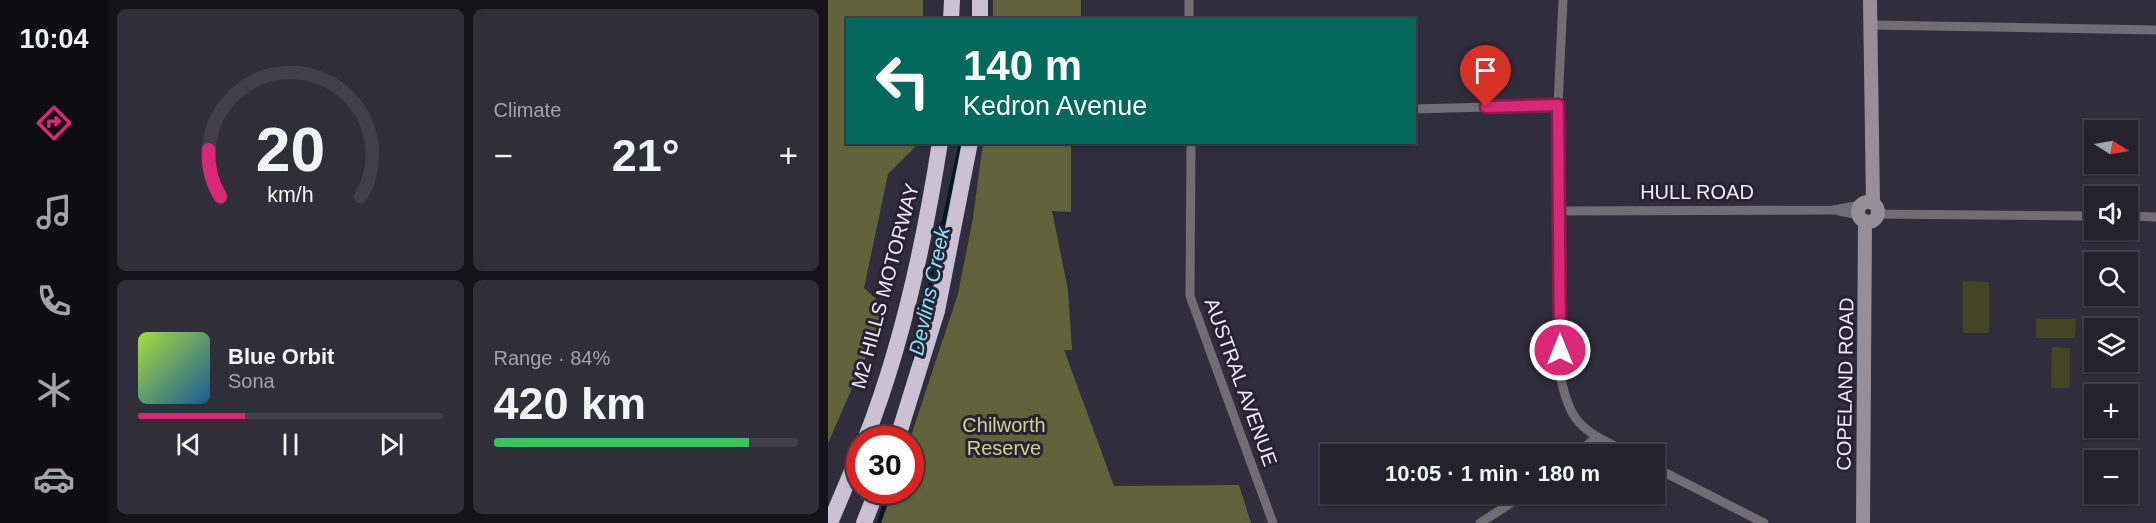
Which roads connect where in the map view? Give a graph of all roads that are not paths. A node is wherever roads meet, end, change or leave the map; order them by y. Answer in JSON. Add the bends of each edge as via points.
{"nodes":[{"id":1,"x":952,"y":0,"type":"edge"},
{"id":2,"x":980,"y":0,"type":"edge"},
{"id":3,"x":1189,"y":0,"type":"edge"},
{"id":4,"x":1563,"y":0,"type":"edge"},
{"id":5,"x":1870,"y":0,"type":"edge"},
{"id":6,"x":951,"y":18,"type":"edge"},
{"id":7,"x":980,"y":18,"type":"edge"},
{"id":8,"x":1189,"y":18,"type":"edge"},
{"id":9,"x":1871,"y":25,"type":"junction"},
{"id":10,"x":2156,"y":30,"type":"edge"},
{"id":11,"x":1558,"y":105,"type":"junction"},
{"id":12,"x":1416,"y":109,"type":"edge"},
{"id":13,"x":940,"y":144,"type":"edge"},
{"id":14,"x":970,"y":144,"type":"edge"},
{"id":15,"x":1191,"y":144,"type":"edge"},
{"id":16,"x":1559,"y":211,"type":"junction"},
{"id":17,"x":1868,"y":211,"type":"junction"},
{"id":18,"x":2084,"y":216,"type":"edge"},
{"id":19,"x":2138,"y":216,"type":"edge"},
{"id":20,"x":2156,"y":217,"type":"edge"},
{"id":21,"x":869,"y":426,"type":"edge"},
{"id":22,"x":901,"y":426,"type":"edge"},
{"id":23,"x":1597,"y":438,"type":"junction"},
{"id":24,"x":1589,"y":444,"type":"edge"},
{"id":25,"x":1609,"y":444,"type":"edge"},
{"id":26,"x":1665,"y":473,"type":"edge"},
{"id":27,"x":846,"y":485,"type":"edge"},
{"id":28,"x":871,"y":504,"type":"edge"},
{"id":29,"x":1509,"y":504,"type":"edge"},
{"id":30,"x":830,"y":523,"type":"edge"},
{"id":31,"x":864,"y":523,"type":"edge"},
{"id":32,"x":1273,"y":523,"type":"edge"},
{"id":33,"x":1480,"y":523,"type":"edge"},
{"id":34,"x":1764,"y":523,"type":"edge"},
{"id":35,"x":1863,"y":523,"type":"edge"}],
"edges":[{"from":1,"to":6,"type":"highway"},
{"from":2,"to":7,"type":"highway"},
{"from":3,"to":8,"type":"street"},
{"from":4,"to":11,"type":"street"},
{"from":5,"to":9,"type":"main road","name":"COPELAND ROAD"},
{"from":9,"to":10,"type":"street"},
{"from":9,"to":17,"type":"main road","name":"COPELAND ROAD"},
{"from":11,"to":12,"type":"street"},
{"from":11,"to":16,"type":"street"},
{"from":13,"to":21,"type":"highway","name":"M2 HILLS MOTORWAY","via":[[909,295]]},
{"from":14,"to":22,"type":"highway","via":[[937,311]]},
{"from":15,"to":32,"type":"street","name":"AUSTRAL AVENUE","via":[[1190,297]]},
{"from":16,"to":17,"type":"street","name":"HULL ROAD"},
{"from":16,"to":23,"type":"street","via":[[1560,373],[1569,410]]},
{"from":17,"to":18,"type":"street","name":"HULL ROAD"},
{"from":17,"to":35,"type":"main road","name":"COPELAND ROAD"},
{"from":19,"to":20,"type":"street"},
{"from":23,"to":24,"type":"street"},
{"from":23,"to":25,"type":"street"},
{"from":26,"to":34,"type":"street"},
{"from":27,"to":30,"type":"highway"},
{"from":28,"to":31,"type":"highway"},
{"from":29,"to":33,"type":"street"}]}
